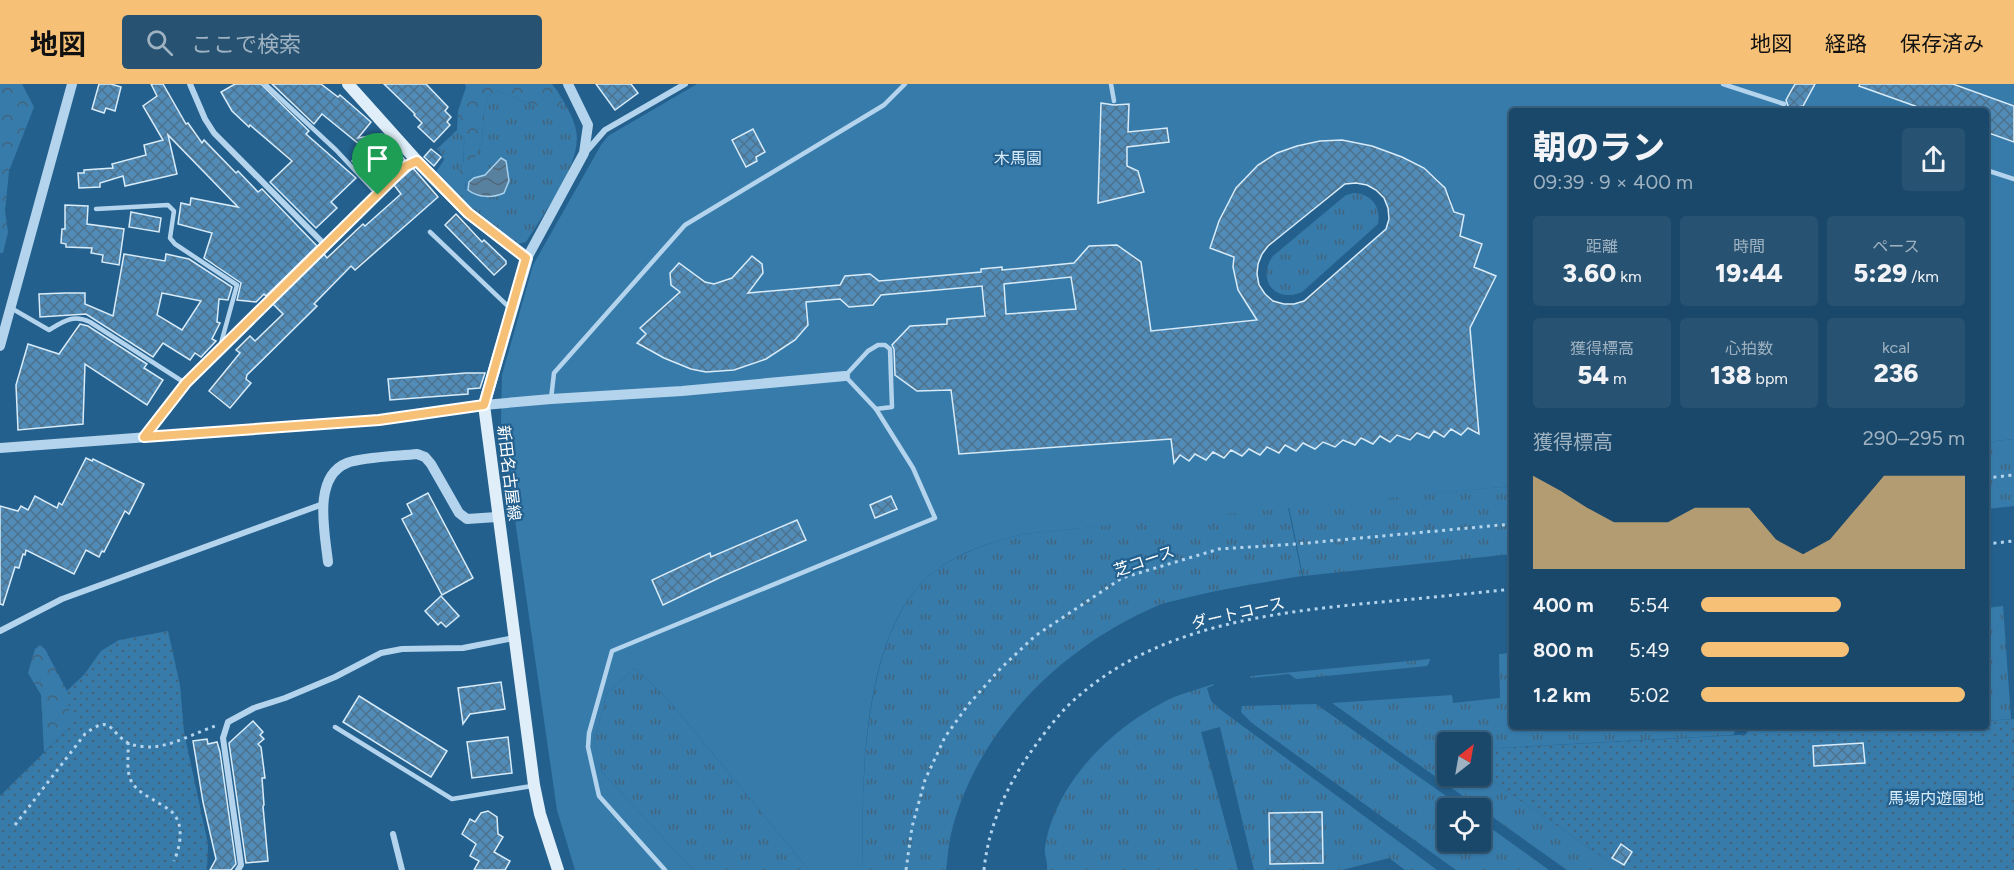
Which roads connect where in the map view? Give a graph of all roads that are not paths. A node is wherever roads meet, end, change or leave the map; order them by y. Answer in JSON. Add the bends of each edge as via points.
{"nodes":[{"id":1,"x":72,"y":84,"type":"edge"},
{"id":2,"x":190,"y":84,"type":"edge"},
{"id":3,"x":265,"y":84,"type":"edge"},
{"id":4,"x":348,"y":84,"type":"edge"},
{"id":5,"x":568,"y":84,"type":"edge"},
{"id":6,"x":685,"y":84,"type":"edge"},
{"id":7,"x":905,"y":84,"type":"edge"},
{"id":8,"x":1111,"y":84,"type":"edge"},
{"id":9,"x":1724,"y":84,"type":"edge"},
{"id":10,"x":1114,"y":100,"type":"dead end"},
{"id":11,"x":1784,"y":104,"type":"dead end"},
{"id":12,"x":584,"y":153,"type":"junction"},
{"id":13,"x":417,"y":161,"type":"junction"},
{"id":14,"x":1989,"y":171,"type":"edge"},
{"id":15,"x":2014,"y":179,"type":"edge"},
{"id":16,"x":378,"y":195,"type":"junction"},
{"id":17,"x":96,"y":210,"type":"dead end"},
{"id":18,"x":430,"y":232,"type":"dead end"},
{"id":19,"x":326,"y":246,"type":"junction"},
{"id":20,"x":526,"y":258,"type":"junction"},
{"id":21,"x":10,"y":308,"type":"junction"},
{"id":22,"x":511,"y":309,"type":"junction"},
{"id":23,"x":0,"y":346,"type":"edge"},
{"id":24,"x":219,"y":350,"type":"junction"},
{"id":25,"x":844,"y":376,"type":"junction"},
{"id":26,"x":186,"y":383,"type":"junction"},
{"id":27,"x":551,"y":399,"type":"junction"},
{"id":28,"x":484,"y":405,"type":"junction"},
{"id":29,"x":876,"y":409,"type":"junction"},
{"id":30,"x":144,"y":437,"type":"junction"},
{"id":31,"x":0,"y":448,"type":"edge"},
{"id":32,"x":323,"y":504,"type":"junction"},
{"id":33,"x":498,"y":518,"type":"junction"},
{"id":34,"x":328,"y":562,"type":"dead end"},
{"id":35,"x":0,"y":631,"type":"edge"},
{"id":36,"x":514,"y":638,"type":"junction"},
{"id":37,"x":334,"y":727,"type":"dead end"},
{"id":38,"x":534,"y":785,"type":"junction"},
{"id":39,"x":393,"y":834,"type":"dead end"},
{"id":40,"x":238,"y":870,"type":"edge"},
{"id":41,"x":402,"y":870,"type":"edge"},
{"id":42,"x":558,"y":870,"type":"edge"},
{"id":43,"x":665,"y":870,"type":"edge"}],
"edges":[{"from":1,"to":21,"type":"street"},
{"from":2,"to":19,"type":"street","via":[[214,133]]},
{"from":3,"to":16,"type":"lane"},
{"from":4,"to":13,"type":"main road"},
{"from":5,"to":12,"type":"street","via":[[588,125]]},
{"from":6,"to":12,"type":"street","via":[[605,130]]},
{"from":7,"to":27,"type":"lane","via":[[884,105],[685,225],[554,373]]},
{"from":8,"to":10,"type":"lane"},
{"from":9,"to":11,"type":"lane"},
{"from":12,"to":20,"type":"street"},
{"from":13,"to":16,"type":"street","via":[[406,166]]},
{"from":13,"to":20,"type":"main road","via":[[468,213]]},
{"from":14,"to":15,"type":"lane"},
{"from":16,"to":19,"type":"street"},
{"from":17,"to":24,"type":"lane","via":[[168,205],[174,210],[170,238],[237,285]]},
{"from":18,"to":22,"type":"lane"},
{"from":19,"to":24,"type":"street"},
{"from":20,"to":22,"type":"main road","name":"新田名古屋線"},
{"from":21,"to":23,"type":"street"},
{"from":21,"to":26,"type":"lane","via":[[49,330],[67,319],[79,317],[90,321]]},
{"from":22,"to":28,"type":"main road","name":"新田名古屋線"},
{"from":24,"to":26,"type":"street"},
{"from":25,"to":27,"type":"street"},
{"from":25,"to":29,"type":"lane"},
{"from":25,"to":29,"type":"lane","via":[[878,345],[890,349],[892,406]]},
{"from":26,"to":30,"type":"street"},
{"from":27,"to":28,"type":"street"},
{"from":28,"to":30,"type":"street","via":[[379,420]]},
{"from":28,"to":33,"type":"main road","name":"新田名古屋線"},
{"from":29,"to":43,"type":"lane","via":[[914,468],[935,518],[612,651],[589,733],[598,796]]},
{"from":30,"to":31,"type":"street"},
{"from":32,"to":33,"type":"street","via":[[326,486],[341,466],[417,454],[431,464],[459,513],[467,519]]},
{"from":32,"to":34,"type":"street"},
{"from":32,"to":35,"type":"street","via":[[62,599]]},
{"from":33,"to":36,"type":"main road","name":"新田名古屋線"},
{"from":36,"to":38,"type":"main road","name":"新田名古屋線"},
{"from":36,"to":40,"type":"street","via":[[462,648],[381,653],[228,722],[223,738],[241,865]]},
{"from":37,"to":38,"type":"lane","via":[[452,799]]},
{"from":38,"to":42,"type":"main road","name":"新田名古屋線"},
{"from":39,"to":41,"type":"street"}]}
